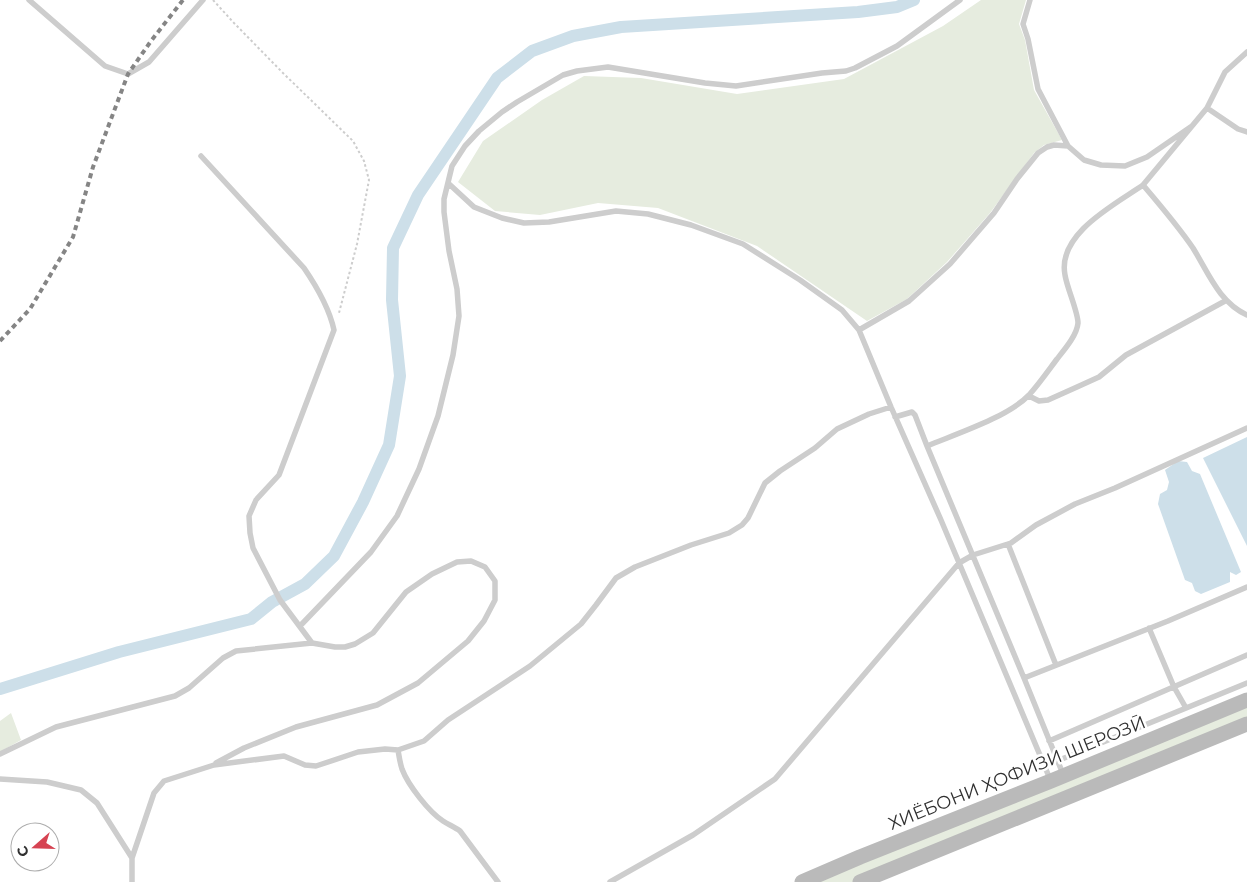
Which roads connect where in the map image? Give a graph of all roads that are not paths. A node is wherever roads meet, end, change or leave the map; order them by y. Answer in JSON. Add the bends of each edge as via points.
{"nodes":[{"id":1,"x":29,"y":0,"type":"edge"},
{"id":2,"x":203,"y":0,"type":"edge"},
{"id":3,"x":960,"y":0,"type":"edge"},
{"id":4,"x":1030,"y":0,"type":"edge"},
{"id":5,"x":1247,"y":52,"type":"edge"},
{"id":6,"x":1207,"y":108,"type":"junction"},
{"id":7,"x":1192,"y":126,"type":"junction"},
{"id":8,"x":1247,"y":132,"type":"edge"},
{"id":9,"x":1068,"y":146,"type":"junction"},
{"id":10,"x":201,"y":156,"type":"dead end"},
{"id":11,"x":448,"y":182,"type":"junction"},
{"id":12,"x":1143,"y":185,"type":"junction"},
{"id":13,"x":1225,"y":301,"type":"junction"},
{"id":14,"x":1247,"y":316,"type":"edge"},
{"id":15,"x":859,"y":330,"type":"junction"},
{"id":16,"x":1029,"y":396,"type":"junction"},
{"id":17,"x":891,"y":407,"type":"junction"},
{"id":18,"x":896,"y":417,"type":"junction"},
{"id":19,"x":1247,"y":428,"type":"edge"},
{"id":20,"x":927,"y":446,"type":"junction"},
{"id":21,"x":1008,"y":544,"type":"junction"},
{"id":22,"x":973,"y":555,"type":"junction"},
{"id":23,"x":959,"y":563,"type":"junction"},
{"id":24,"x":1247,"y":587,"type":"edge"},
{"id":25,"x":300,"y":626,"type":"junction"},
{"id":26,"x":1148,"y":628,"type":"junction"},
{"id":27,"x":312,"y":643,"type":"junction"},
{"id":28,"x":1247,"y":655,"type":"edge"},
{"id":29,"x":1056,"y":665,"type":"junction"},
{"id":30,"x":1024,"y":678,"type":"junction"},
{"id":31,"x":1247,"y":683,"type":"edge"},
{"id":32,"x":1174,"y":687,"type":"junction"},
{"id":33,"x":1247,"y":700,"type":"edge"},
{"id":34,"x":1186,"y":708,"type":"junction"},
{"id":35,"x":1247,"y":724,"type":"edge"},
{"id":36,"x":1049,"y":741,"type":"junction"},
{"id":37,"x":398,"y":750,"type":"junction"},
{"id":38,"x":0,"y":754,"type":"edge"},
{"id":39,"x":1057,"y":761,"type":"junction"},
{"id":40,"x":214,"y":765,"type":"junction"},
{"id":41,"x":1057,"y":778,"type":"junction"},
{"id":42,"x":0,"y":779,"type":"edge"},
{"id":43,"x":132,"y":858,"type":"junction"},
{"id":44,"x":132,"y":882,"type":"edge"},
{"id":45,"x":498,"y":882,"type":"edge"},
{"id":46,"x":610,"y":882,"type":"edge"},
{"id":47,"x":802,"y":882,"type":"edge"},
{"id":48,"x":860,"y":882,"type":"edge"}],
"edges":[{"from":1,"to":2,"type":"lane","via":[[105,66],[128,74],[149,62]]},
{"from":3,"to":11,"type":"lane","via":[[898,46],[846,71],[736,86],[608,67],[563,75],[502,112],[479,131],[452,166]]},
{"from":4,"to":9,"type":"lane","via":[[1023,24],[1038,88]]},
{"from":5,"to":6,"type":"lane","via":[[1225,72]]},
{"from":6,"to":7,"type":"lane"},
{"from":6,"to":8,"type":"lane"},
{"from":7,"to":9,"type":"lane","via":[[1147,157],[1125,166],[1084,160]]},
{"from":7,"to":12,"type":"lane"},
{"from":9,"to":15,"type":"lane","via":[[1054,145],[1038,153],[994,213],[950,264],[909,301]]},
{"from":10,"to":25,"type":"lane","via":[[304,268],[329,311],[334,330],[279,475],[256,500],[249,516],[253,548],[288,613]]},
{"from":11,"to":15,"type":"lane","via":[[474,207],[524,223],[616,211],[648,214],[691,225],[743,244],[842,310]]},
{"from":11,"to":25,"type":"lane","via":[[444,212],[459,316],[438,416],[419,469],[397,516],[371,552]]},
{"from":12,"to":13,"type":"lane","via":[[1176,224]]},
{"from":12,"to":16,"type":"lane","via":[[1079,232],[1067,249],[1064,274],[1078,322],[1065,349]]},
{"from":13,"to":14,"type":"lane"},
{"from":13,"to":16,"type":"lane","via":[[1126,355],[1099,377],[1077,388],[1048,400]]},
{"from":15,"to":17,"type":"lane"},
{"from":16,"to":20,"type":"lane","via":[[989,420]]},
{"from":17,"to":18,"type":"lane"},
{"from":17,"to":37,"type":"lane","via":[[837,429],[772,477],[765,483],[748,518],[729,533],[626,570],[616,578],[581,624],[530,666],[448,720],[424,741]]},
{"from":18,"to":20,"type":"lane","via":[[912,412],[916,415]]},
{"from":18,"to":23,"type":"lane"},
{"from":19,"to":21,"type":"lane","via":[[1075,504]]},
{"from":20,"to":22,"type":"lane"},
{"from":21,"to":22,"type":"lane"},
{"from":21,"to":29,"type":"lane"},
{"from":22,"to":23,"type":"lane"},
{"from":22,"to":30,"type":"lane"},
{"from":23,"to":41,"type":"lane"},
{"from":23,"to":46,"type":"lane","via":[[775,779],[693,835]]},
{"from":24,"to":26,"type":"lane"},
{"from":25,"to":27,"type":"lane"},
{"from":26,"to":29,"type":"lane"},
{"from":26,"to":32,"type":"lane"},
{"from":27,"to":38,"type":"lane","via":[[236,652],[223,658],[175,696],[56,726]]},
{"from":27,"to":40,"type":"lane","via":[[335,648],[355,644],[373,633],[406,592],[457,562],[471,561],[484,567],[495,581],[495,600],[484,621],[468,640],[418,683],[377,705],[296,727],[244,748]]},
{"from":28,"to":32,"type":"lane"},
{"from":29,"to":30,"type":"lane"},
{"from":30,"to":36,"type":"lane"},
{"from":31,"to":34,"type":"lane"},
{"from":32,"to":34,"type":"lane"},
{"from":32,"to":36,"type":"lane"},
{"from":33,"to":41,"type":"main road","name":"ХИЁБОНИ ҲОФИЗИ ШЕРОЗӢ"},
{"from":34,"to":39,"type":"lane"},
{"from":35,"to":48,"type":"main road"},
{"from":36,"to":39,"type":"lane"},
{"from":37,"to":40,"type":"lane","via":[[366,750],[316,766],[284,756]]},
{"from":37,"to":45,"type":"lane","via":[[403,770],[421,798],[439,818],[460,831]]},
{"from":39,"to":41,"type":"lane"},
{"from":40,"to":43,"type":"lane","via":[[170,778],[159,785]]},
{"from":41,"to":47,"type":"main road","name":"ХИЁБОНИ ҲОФИЗИ ШЕРОЗӢ"},
{"from":42,"to":43,"type":"lane","via":[[47,782],[81,790],[97,803]]},
{"from":43,"to":44,"type":"lane"}]}
